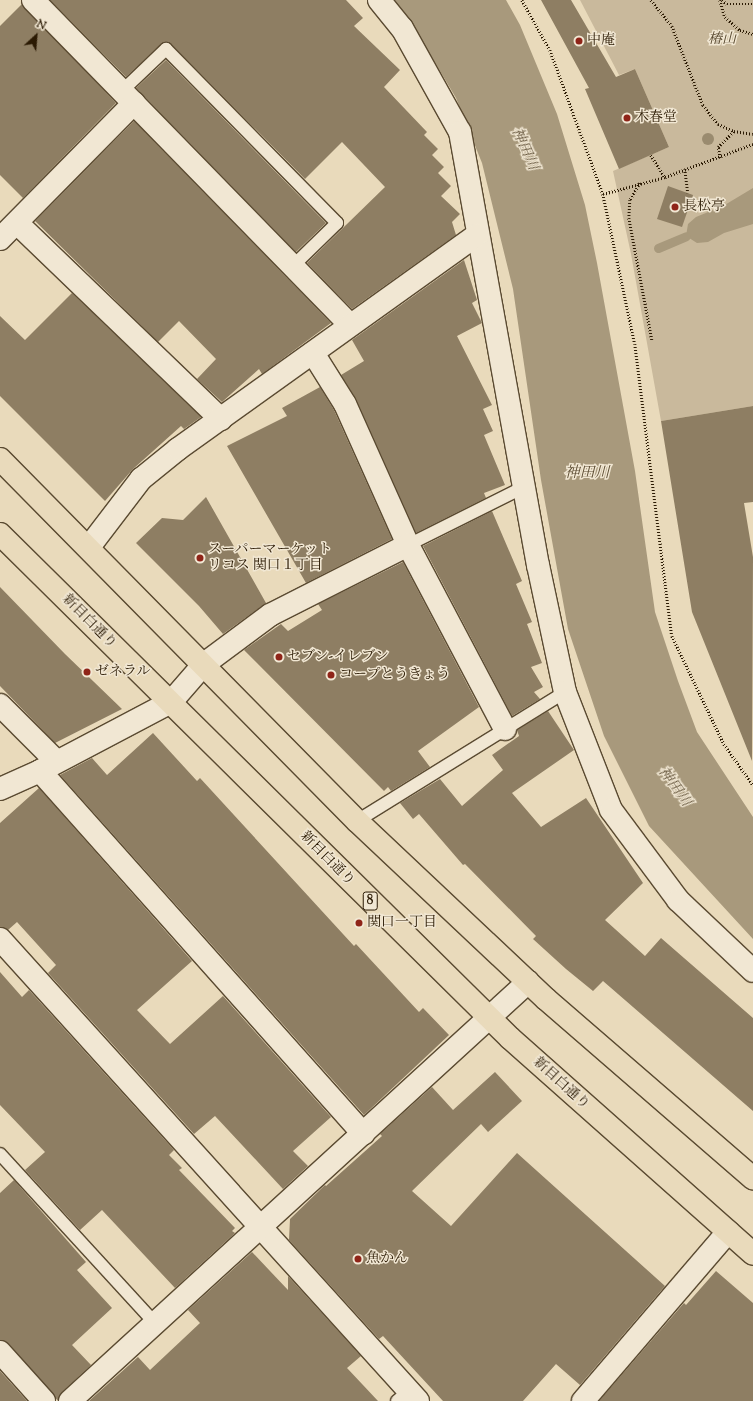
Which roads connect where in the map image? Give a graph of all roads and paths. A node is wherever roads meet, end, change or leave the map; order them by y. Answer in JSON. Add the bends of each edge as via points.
{"nodes":[{"id":1,"x":33,"y":0,"type":"edge"},
{"id":2,"x":378,"y":0,"type":"edge"},
{"id":3,"x":522,"y":0,"type":"edge"},
{"id":4,"x":651,"y":0,"type":"edge"},
{"id":5,"x":721,"y":0,"type":"edge"},
{"id":6,"x":753,"y":4,"type":"edge"},
{"id":7,"x":753,"y":34,"type":"edge"},
{"id":8,"x":128,"y":97,"type":"junction"},
{"id":9,"x":734,"y":131,"type":"junction"},
{"id":10,"x":753,"y":134,"type":"edge"},
{"id":11,"x":753,"y":144,"type":"edge"},
{"id":12,"x":651,"y":155,"type":"dead end"},
{"id":13,"x":720,"y":158,"type":"junction"},
{"id":14,"x":685,"y":169,"type":"junction"},
{"id":15,"x":665,"y":177,"type":"junction"},
{"id":16,"x":640,"y":183,"type":"junction"},
{"id":17,"x":688,"y":193,"type":"dead end"},
{"id":18,"x":603,"y":194,"type":"junction"},
{"id":19,"x":17,"y":223,"type":"junction"},
{"id":20,"x":477,"y":235,"type":"junction"},
{"id":21,"x":0,"y":239,"type":"edge"},
{"id":22,"x":293,"y":266,"type":"junction"},
{"id":23,"x":350,"y":325,"type":"junction"},
{"id":24,"x":652,"y":340,"type":"dead end"},
{"id":25,"x":313,"y":353,"type":"junction"},
{"id":26,"x":221,"y":419,"type":"junction"},
{"id":27,"x":0,"y":459,"type":"edge"},
{"id":28,"x":524,"y":487,"type":"junction"},
{"id":29,"x":0,"y":534,"type":"edge"},
{"id":30,"x":408,"y":545,"type":"junction"},
{"id":31,"x":89,"y":547,"type":"junction"},
{"id":32,"x":204,"y":664,"type":"junction"},
{"id":33,"x":565,"y":692,"type":"junction"},
{"id":34,"x":171,"y":702,"type":"junction"},
{"id":35,"x":0,"y":705,"type":"edge"},
{"id":36,"x":505,"y":729,"type":"junction"},
{"id":37,"x":48,"y":766,"type":"junction"},
{"id":38,"x":753,"y":785,"type":"edge"},
{"id":39,"x":0,"y":789,"type":"edge"},
{"id":40,"x":357,"y":821,"type":"junction"},
{"id":41,"x":0,"y":939,"type":"edge"},
{"id":42,"x":753,"y":971,"type":"edge"},
{"id":43,"x":528,"y":982,"type":"junction"},
{"id":44,"x":489,"y":1018,"type":"junction"},
{"id":45,"x":363,"y":1134,"type":"junction"},
{"id":46,"x":0,"y":1154,"type":"edge"},
{"id":47,"x":753,"y":1178,"type":"edge"},
{"id":48,"x":260,"y":1227,"type":"junction"},
{"id":49,"x":728,"y":1232,"type":"junction"},
{"id":50,"x":753,"y":1254,"type":"edge"},
{"id":51,"x":155,"y":1323,"type":"junction"},
{"id":52,"x":0,"y":1352,"type":"edge"},
{"id":53,"x":408,"y":1398,"type":"edge"},
{"id":54,"x":44,"y":1401,"type":"edge"},
{"id":55,"x":70,"y":1401,"type":"edge"},
{"id":56,"x":582,"y":1401,"type":"edge"}],
"edges":[{"from":1,"to":8,"type":"street"},
{"from":2,"to":20,"type":"street","via":[[402,28],[460,132]]},
{"from":3,"to":18,"type":"path","via":[[550,50]]},
{"from":4,"to":9,"type":"path","via":[[672,26],[703,105],[718,124]]},
{"from":5,"to":6,"type":"path","via":[[727,4]]},
{"from":5,"to":7,"type":"path","via":[[726,17],[740,30]]},
{"from":8,"to":19,"type":"street"},
{"from":8,"to":22,"type":"street"},
{"from":8,"to":22,"type":"lane","via":[[166,48],[337,223]]},
{"from":9,"to":10,"type":"path"},
{"from":9,"to":13,"type":"path","via":[[718,148]]},
{"from":11,"to":13,"type":"path"},
{"from":12,"to":15,"type":"path"},
{"from":13,"to":14,"type":"path"},
{"from":14,"to":15,"type":"path"},
{"from":14,"to":17,"type":"path"},
{"from":15,"to":16,"type":"path"},
{"from":16,"to":18,"type":"path"},
{"from":16,"to":24,"type":"path","via":[[630,200],[630,218]]},
{"from":18,"to":38,"type":"path","via":[[635,344],[672,636],[724,744]]},
{"from":19,"to":21,"type":"street"},
{"from":19,"to":26,"type":"street"},
{"from":20,"to":23,"type":"street"},
{"from":20,"to":28,"type":"street"},
{"from":22,"to":23,"type":"street"},
{"from":23,"to":25,"type":"street"},
{"from":25,"to":26,"type":"street"},
{"from":25,"to":30,"type":"street","via":[[345,404]]},
{"from":26,"to":31,"type":"street","via":[[178,449],[142,479]]},
{"from":27,"to":31,"type":"main road"},
{"from":28,"to":30,"type":"lane"},
{"from":28,"to":33,"type":"street"},
{"from":29,"to":34,"type":"main road","name":"新目白通り","number":"8"},
{"from":30,"to":32,"type":"street","via":[[270,615]]},
{"from":30,"to":36,"type":"street"},
{"from":31,"to":32,"type":"main road"},
{"from":32,"to":34,"type":"street"},
{"from":32,"to":40,"type":"main road"},
{"from":33,"to":36,"type":"lane"},
{"from":33,"to":42,"type":"street","via":[[612,810],[678,900]]},
{"from":34,"to":37,"type":"street"},
{"from":34,"to":44,"type":"main road","name":"新目白通り","number":"8"},
{"from":35,"to":37,"type":"street"},
{"from":36,"to":40,"type":"lane"},
{"from":37,"to":39,"type":"street"},
{"from":37,"to":45,"type":"street"},
{"from":40,"to":43,"type":"main road"},
{"from":41,"to":48,"type":"street"},
{"from":43,"to":44,"type":"street"},
{"from":43,"to":47,"type":"main road"},
{"from":44,"to":45,"type":"street"},
{"from":44,"to":49,"type":"main road","name":"新目白通り","number":"8"},
{"from":45,"to":48,"type":"street"},
{"from":46,"to":51,"type":"lane"},
{"from":48,"to":51,"type":"street"},
{"from":48,"to":53,"type":"street"},
{"from":49,"to":50,"type":"main road","name":"新目白通り","number":"8"},
{"from":49,"to":56,"type":"street"},
{"from":51,"to":55,"type":"street"},
{"from":52,"to":54,"type":"street"}]}
